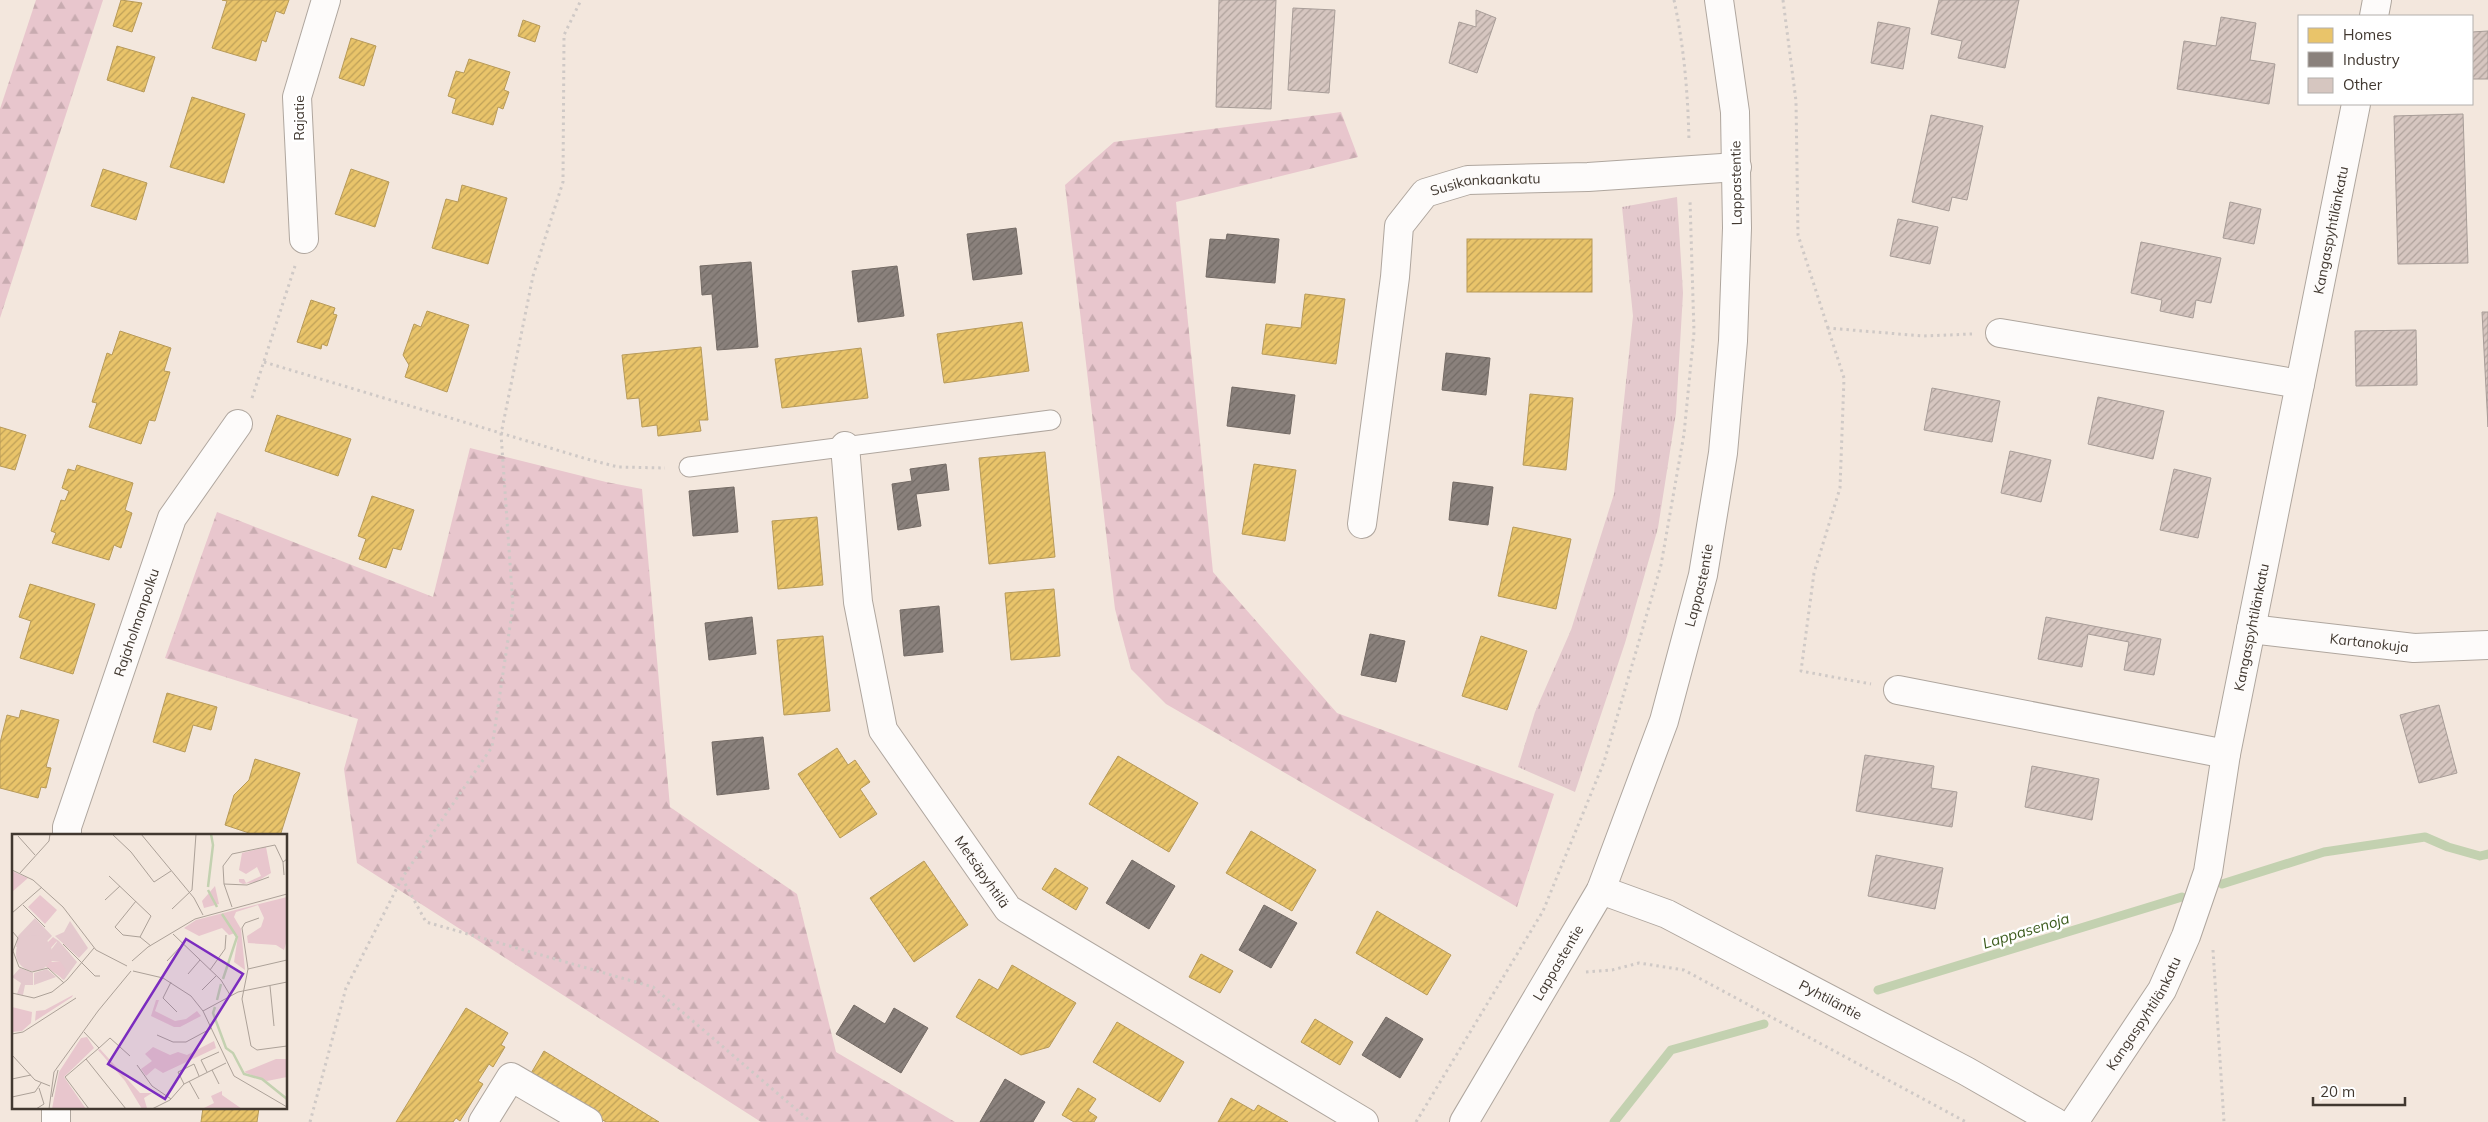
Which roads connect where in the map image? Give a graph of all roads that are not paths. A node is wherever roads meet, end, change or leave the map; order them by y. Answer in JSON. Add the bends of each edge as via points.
{"nodes":[{"id":1,"x":326,"y":0,"type":"edge"},
{"id":2,"x":1719,"y":0,"type":"edge"},
{"id":3,"x":2377,"y":0,"type":"edge"},
{"id":4,"x":2374,"y":15,"type":"edge"},
{"id":5,"x":2356,"y":105,"type":"edge"},
{"id":6,"x":1736,"y":167,"type":"junction"},
{"id":7,"x":304,"y":239,"type":"road end"},
{"id":8,"x":2000,"y":333,"type":"road end"},
{"id":9,"x":2300,"y":384,"type":"junction"},
{"id":10,"x":1051,"y":420,"type":"dead end"},
{"id":11,"x":238,"y":424,"type":"road end"},
{"id":12,"x":844,"y":446,"type":"junction"},
{"id":13,"x":689,"y":467,"type":"road end"},
{"id":14,"x":1362,"y":524,"type":"dead end"},
{"id":15,"x":2251,"y":629,"type":"junction"},
{"id":16,"x":2488,"y":645,"type":"edge"},
{"id":17,"x":1898,"y":690,"type":"road end"},
{"id":18,"x":2226,"y":754,"type":"junction"},
{"id":19,"x":67,"y":834,"type":"edge"},
{"id":20,"x":1601,"y":890,"type":"junction"},
{"id":21,"x":483,"y":1122,"type":"edge"},
{"id":22,"x":588,"y":1122,"type":"edge"},
{"id":23,"x":1364,"y":1122,"type":"edge"},
{"id":24,"x":1464,"y":1122,"type":"edge"},
{"id":25,"x":2055,"y":1122,"type":"edge"},
{"id":26,"x":2074,"y":1122,"type":"edge"}],
"edges":[{"from":1,"to":7,"type":"street","name":"Rajatie","via":[[297,97]]},
{"from":2,"to":6,"type":"street","name":"Lappastentie","via":[[1735,112]]},
{"from":3,"to":4,"type":"street"},
{"from":5,"to":9,"type":"street","name":"Kangaspyhtilänkatu"},
{"from":6,"to":14,"type":"street","name":"Susikankaankatu","via":[[1468,180],[1425,193],[1399,226]]},
{"from":6,"to":20,"type":"street","name":"Lappastentie","via":[[1732,351],[1723,453],[1703,576],[1664,721]]},
{"from":8,"to":9,"type":"street"},
{"from":9,"to":15,"type":"street","name":"Kangaspyhtilänkatu"},
{"from":10,"to":12,"type":"lane"},
{"from":11,"to":19,"type":"street","name":"Rajaholmanpolku","via":[[172,518],[67,826]]},
{"from":12,"to":13,"type":"lane"},
{"from":12,"to":23,"type":"street","name":"Metsäpyhtilä","via":[[858,602],[883,730],[1008,909]]},
{"from":15,"to":16,"type":"street","name":"Kartanokuja","via":[[2414,648]]},
{"from":15,"to":18,"type":"street","name":"Kangaspyhtilänkatu"},
{"from":17,"to":18,"type":"street"},
{"from":18,"to":26,"type":"street","name":"Kangaspyhtilänkatu","via":[[2208,872],[2186,936],[2162,990]]},
{"from":20,"to":24,"type":"street","name":"Lappastentie"},
{"from":20,"to":25,"type":"street","name":"Pyhtiläntie","via":[[1676,919],[1966,1071]]},
{"from":21,"to":22,"type":"street","via":[[511,1077]]}]}
